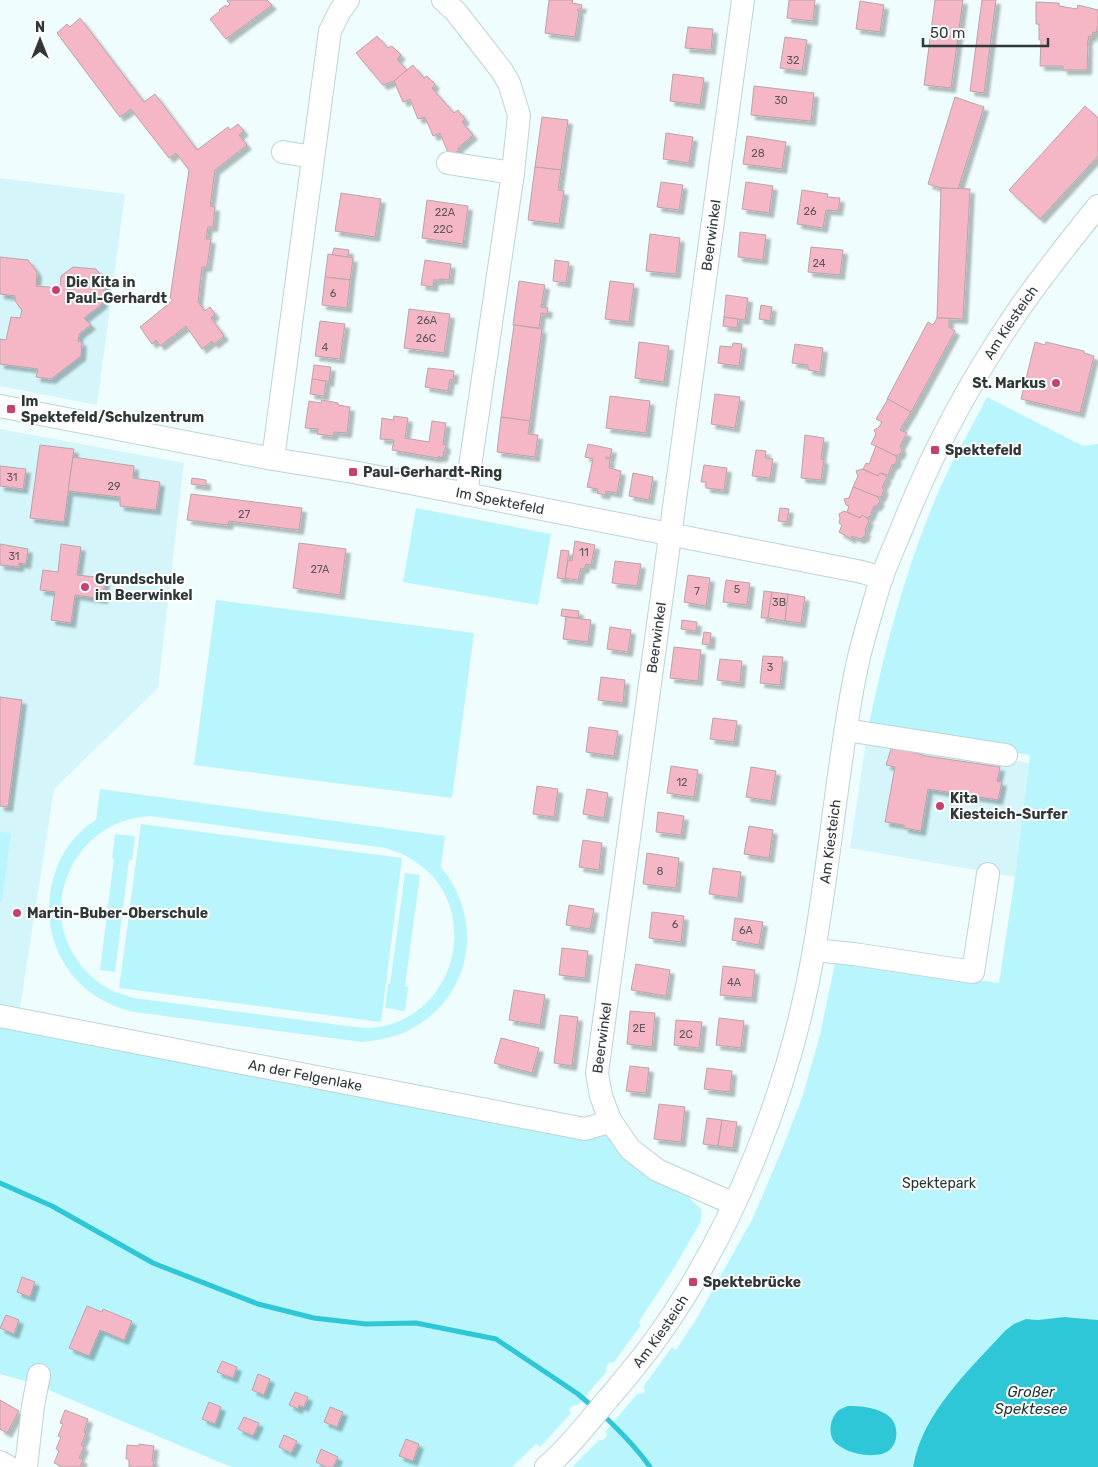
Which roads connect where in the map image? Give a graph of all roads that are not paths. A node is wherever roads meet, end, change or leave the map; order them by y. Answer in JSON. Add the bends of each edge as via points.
{"nodes":[{"id":1,"x":348,"y":0,"type":"edge"},
{"id":2,"x":443,"y":0,"type":"edge"},
{"id":3,"x":742,"y":0,"type":"edge"},
{"id":4,"x":283,"y":152,"type":"dead end"},
{"id":5,"x":313,"y":156,"type":"junction"},
{"id":6,"x":448,"y":163,"type":"dead end"},
{"id":7,"x":513,"y":173,"type":"junction"},
{"id":8,"x":1098,"y":206,"type":"edge"},
{"id":9,"x":0,"y":406,"type":"edge"},
{"id":10,"x":273,"y":459,"type":"junction"},
{"id":11,"x":466,"y":494,"type":"junction"},
{"id":12,"x":670,"y":534,"type":"junction"},
{"id":13,"x":882,"y":578,"type":"junction"},
{"id":14,"x":846,"y":730,"type":"junction"},
{"id":15,"x":1006,"y":755,"type":"dead end"},
{"id":16,"x":988,"y":874,"type":"dead end"},
{"id":17,"x":814,"y":950,"type":"junction"},
{"id":18,"x":0,"y":1016,"type":"edge"},
{"id":19,"x":610,"y":1120,"type":"junction"},
{"id":20,"x":734,"y":1204,"type":"junction"},
{"id":21,"x":39,"y":1375,"type":"dead end"},
{"id":22,"x":550,"y":1464,"type":"edge"},
{"id":23,"x":9,"y":1466,"type":"edge"}],
"edges":[{"from":1,"to":5,"type":"street","via":[[330,31]]},
{"from":2,"to":7,"type":"street","via":[[456,12],[509,83],[519,116]]},
{"from":3,"to":12,"type":"street","name":"Beerwinkel"},
{"from":4,"to":5,"type":"street"},
{"from":5,"to":10,"type":"street"},
{"from":6,"to":7,"type":"street"},
{"from":7,"to":11,"type":"street"},
{"from":8,"to":13,"type":"street","name":"Am Kiesteich","via":[[1036,285],[980,369],[935,450]]},
{"from":9,"to":10,"type":"street","name":"Im Spektefeld"},
{"from":10,"to":11,"type":"street","name":"Im Spektefeld"},
{"from":11,"to":12,"type":"street","name":"Im Spektefeld"},
{"from":12,"to":13,"type":"street","name":"Im Spektefeld"},
{"from":12,"to":19,"type":"street","name":"Beerwinkel","via":[[597,1073]]},
{"from":13,"to":14,"type":"street","name":"Am Kiesteich","via":[[859,658]]},
{"from":14,"to":15,"type":"street"},
{"from":14,"to":17,"type":"street","name":"Am Kiesteich"},
{"from":16,"to":17,"type":"street","via":[[973,972]]},
{"from":17,"to":20,"type":"street","name":"Am Kiesteich","via":[[798,1026],[774,1109]]},
{"from":18,"to":19,"type":"street","name":"An der Felgenlake","via":[[585,1129]]},
{"from":19,"to":20,"type":"street","name":"Beerwinkel","via":[[630,1149],[657,1170]]},
{"from":20,"to":22,"type":"street","name":"Am Kiesteich","via":[[693,1282],[657,1337],[620,1385]]},
{"from":21,"to":23,"type":"street","via":[[33,1406]]}]}
